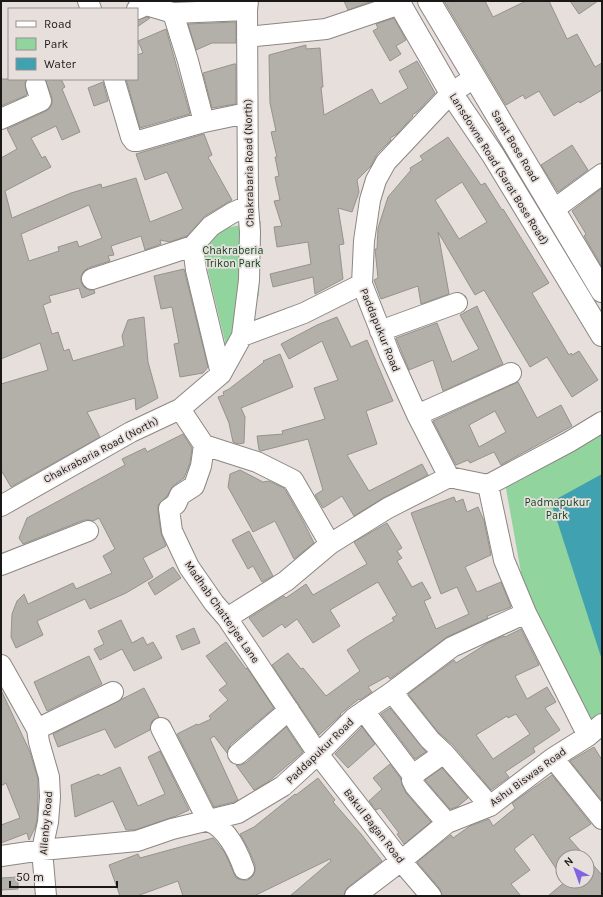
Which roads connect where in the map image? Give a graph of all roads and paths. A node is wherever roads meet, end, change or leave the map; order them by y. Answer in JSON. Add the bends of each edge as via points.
{"nodes":[{"id":1,"x":429,"y":1,"type":"edge"},
{"id":2,"x":399,"y":3,"type":"edge"},
{"id":3,"x":248,"y":6,"type":"edge"},
{"id":4,"x":138,"y":9,"type":"edge"},
{"id":5,"x":173,"y":13,"type":"junction"},
{"id":6,"x":247,"y":37,"type":"junction"},
{"id":7,"x":474,"y":78,"type":"junction"},
{"id":8,"x":114,"y":80,"type":"edge"},
{"id":9,"x":36,"y":85,"type":"dead end"},
{"id":10,"x":451,"y":93,"type":"junction"},
{"id":11,"x":247,"y":113,"type":"junction"},
{"id":12,"x":1,"y":119,"type":"edge"},
{"id":13,"x":204,"y":122,"type":"junction"},
{"id":14,"x":602,"y":174,"type":"edge"},
{"id":15,"x":248,"y":206,"type":"junction"},
{"id":16,"x":553,"y":210,"type":"junction"},
{"id":17,"x":193,"y":246,"type":"junction"},
{"id":18,"x":92,"y":279,"type":"dead end"},
{"id":19,"x":362,"y":284,"type":"junction"},
{"id":20,"x":602,"y":291,"type":"edge"},
{"id":21,"x":457,"y":303,"type":"dead end"},
{"id":22,"x":380,"y":331,"type":"junction"},
{"id":23,"x":602,"y":335,"type":"edge"},
{"id":24,"x":242,"y":336,"type":"junction"},
{"id":25,"x":511,"y":373,"type":"dead end"},
{"id":26,"x":221,"y":374,"type":"junction"},
{"id":27,"x":180,"y":409,"type":"junction"},
{"id":28,"x":417,"y":415,"type":"junction"},
{"id":29,"x":602,"y":422,"type":"edge"},
{"id":30,"x":204,"y":445,"type":"junction"},
{"id":31,"x":449,"y":477,"type":"junction"},
{"id":32,"x":488,"y":485,"type":"junction"},
{"id":33,"x":1,"y":506,"type":"edge"},
{"id":34,"x":88,"y":532,"type":"dead end"},
{"id":35,"x":330,"y":544,"type":"junction"},
{"id":36,"x":1,"y":565,"type":"edge"},
{"id":37,"x":526,"y":613,"type":"junction"},
{"id":38,"x":227,"y":618,"type":"junction"},
{"id":39,"x":1,"y":665,"type":"edge"},
{"id":40,"x":113,"y":692,"type":"dead end"},
{"id":41,"x":392,"y":692,"type":"junction"},
{"id":42,"x":289,"y":710,"type":"junction"},
{"id":43,"x":364,"y":711,"type":"junction"},
{"id":44,"x":161,"y":728,"type":"dead end"},
{"id":45,"x":37,"y":729,"type":"junction"},
{"id":46,"x":595,"y":730,"type":"edge"},
{"id":47,"x":444,"y":753,"type":"junction"},
{"id":48,"x":238,"y":754,"type":"dead end"},
{"id":49,"x":318,"y":754,"type":"junction"},
{"id":50,"x":553,"y":758,"type":"junction"},
{"id":51,"x":414,"y":777,"type":"junction"},
{"id":52,"x":490,"y":806,"type":"junction"},
{"id":53,"x":602,"y":819,"type":"edge"},
{"id":54,"x":208,"y":821,"type":"junction"},
{"id":55,"x":447,"y":823,"type":"junction"},
{"id":56,"x":42,"y":850,"type":"junction"},
{"id":57,"x":1,"y":856,"type":"edge"},
{"id":58,"x":401,"y":861,"type":"junction"},
{"id":59,"x":244,"y":869,"type":"dead end"},
{"id":60,"x":46,"y":896,"type":"edge"},
{"id":61,"x":355,"y":896,"type":"edge"},
{"id":62,"x":431,"y":896,"type":"edge"}],
"edges":[{"from":1,"to":7,"type":"main road","name":"Sarat Bose Road"},
{"from":2,"to":6,"type":"street","via":[[326,29]]},
{"from":2,"to":10,"type":"main road","name":"Lansdowne Road (Sarat Bose Road)"},
{"from":3,"to":5,"type":"street"},
{"from":3,"to":6,"type":"street","name":"Chakrabaria Road (North)"},
{"from":4,"to":5,"type":"street","via":[[146,5]]},
{"from":5,"to":13,"type":"street"},
{"from":6,"to":11,"type":"street","name":"Chakrabaria Road (North)"},
{"from":7,"to":10,"type":"street","name":"Paddapukur Road"},
{"from":7,"to":16,"type":"main road","name":"Sarat Bose Road"},
{"from":8,"to":13,"type":"street","via":[[134,140]]},
{"from":9,"to":12,"type":"street","via":[[42,102]]},
{"from":10,"to":19,"type":"street","name":"Paddapukur Road","via":[[386,162],[376,180],[370,200],[364,241]]},
{"from":10,"to":23,"type":"main road","name":"Lansdowne Road (Sarat Bose Road)","via":[[493,155]]},
{"from":11,"to":13,"type":"street"},
{"from":11,"to":15,"type":"street","name":"Chakrabaria Road (North)"},
{"from":14,"to":16,"type":"street"},
{"from":15,"to":17,"type":"street","via":[[211,226]]},
{"from":15,"to":24,"type":"street","name":"Chakrabaria Road (North)","via":[[250,280]]},
{"from":16,"to":20,"type":"main road","name":"Sarat Bose Road"},
{"from":17,"to":18,"type":"street"},
{"from":17,"to":26,"type":"street","via":[[196,270]]},
{"from":19,"to":22,"type":"street","name":"Paddapukur Road"},
{"from":19,"to":24,"type":"street","via":[[304,313]]},
{"from":21,"to":22,"type":"street"},
{"from":22,"to":28,"type":"street","name":"Paddapukur Road"},
{"from":24,"to":26,"type":"street","name":"Chakrabaria Road (North)"},
{"from":25,"to":28,"type":"street"},
{"from":26,"to":27,"type":"street","name":"Chakrabaria Road (North)"},
{"from":27,"to":30,"type":"street"},
{"from":27,"to":33,"type":"street","name":"Chakrabaria Road (North)","via":[[131,432]]},
{"from":28,"to":31,"type":"street","name":"Paddapukur Road"},
{"from":29,"to":32,"type":"street"},
{"from":30,"to":35,"type":"street","via":[[257,462],[294,480]]},
{"from":30,"to":38,"type":"street","name":"Madhab Chatterjee Lane","via":[[201,466],[194,486],[180,496],[176,504],[169,509],[172,532],[189,567]]},
{"from":31,"to":32,"type":"street"},
{"from":31,"to":35,"type":"street","via":[[388,508]]},
{"from":32,"to":37,"type":"street","via":[[504,560]]},
{"from":34,"to":36,"type":"street"},
{"from":35,"to":38,"type":"street","via":[[286,581]]},
{"from":37,"to":41,"type":"street","name":"Paddapukur Road","via":[[452,647]]},
{"from":37,"to":46,"type":"street"},
{"from":38,"to":42,"type":"street","name":"Madhab Chatterjee Lane"},
{"from":39,"to":45,"type":"street","name":"Allenby Road"},
{"from":40,"to":45,"type":"street"},
{"from":41,"to":43,"type":"street","name":"Paddapukur Road"},
{"from":41,"to":47,"type":"street","via":[[430,740]]},
{"from":42,"to":48,"type":"street"},
{"from":42,"to":49,"type":"street","name":"Madhab Chatterjee Lane"},
{"from":43,"to":49,"type":"street","name":"Paddapukur Road"},
{"from":43,"to":51,"type":"street"},
{"from":44,"to":54,"type":"street"},
{"from":45,"to":56,"type":"street","name":"Allenby Road","via":[[49,777],[50,797]]},
{"from":46,"to":50,"type":"street","name":"Ashu Biswas Road"},
{"from":47,"to":51,"type":"street","via":[[417,772]]},
{"from":47,"to":52,"type":"street"},
{"from":49,"to":54,"type":"street","name":"Paddapukur Road","via":[[283,786],[238,813]]},
{"from":49,"to":58,"type":"street","name":"Bakul Bagan Road"},
{"from":50,"to":52,"type":"street","name":"Ashu Biswas Road"},
{"from":50,"to":53,"type":"street"},
{"from":51,"to":55,"type":"street","via":[[412,780],[415,786]]},
{"from":52,"to":55,"type":"street","name":"Ashu Biswas Road"},
{"from":54,"to":56,"type":"street","name":"Paddapukur Road","via":[[172,829],[138,841]]},
{"from":54,"to":59,"type":"street","via":[[214,823],[227,836],[238,851]]},
{"from":55,"to":58,"type":"street","name":"Ashu Biswas Road"},
{"from":56,"to":57,"type":"street","name":"Paddapukur Road"},
{"from":56,"to":60,"type":"street","name":"Allenby Road"},
{"from":58,"to":61,"type":"street","name":"Ashu Biswas Road"},
{"from":58,"to":62,"type":"street","name":"Bakul Bagan Road"}]}
